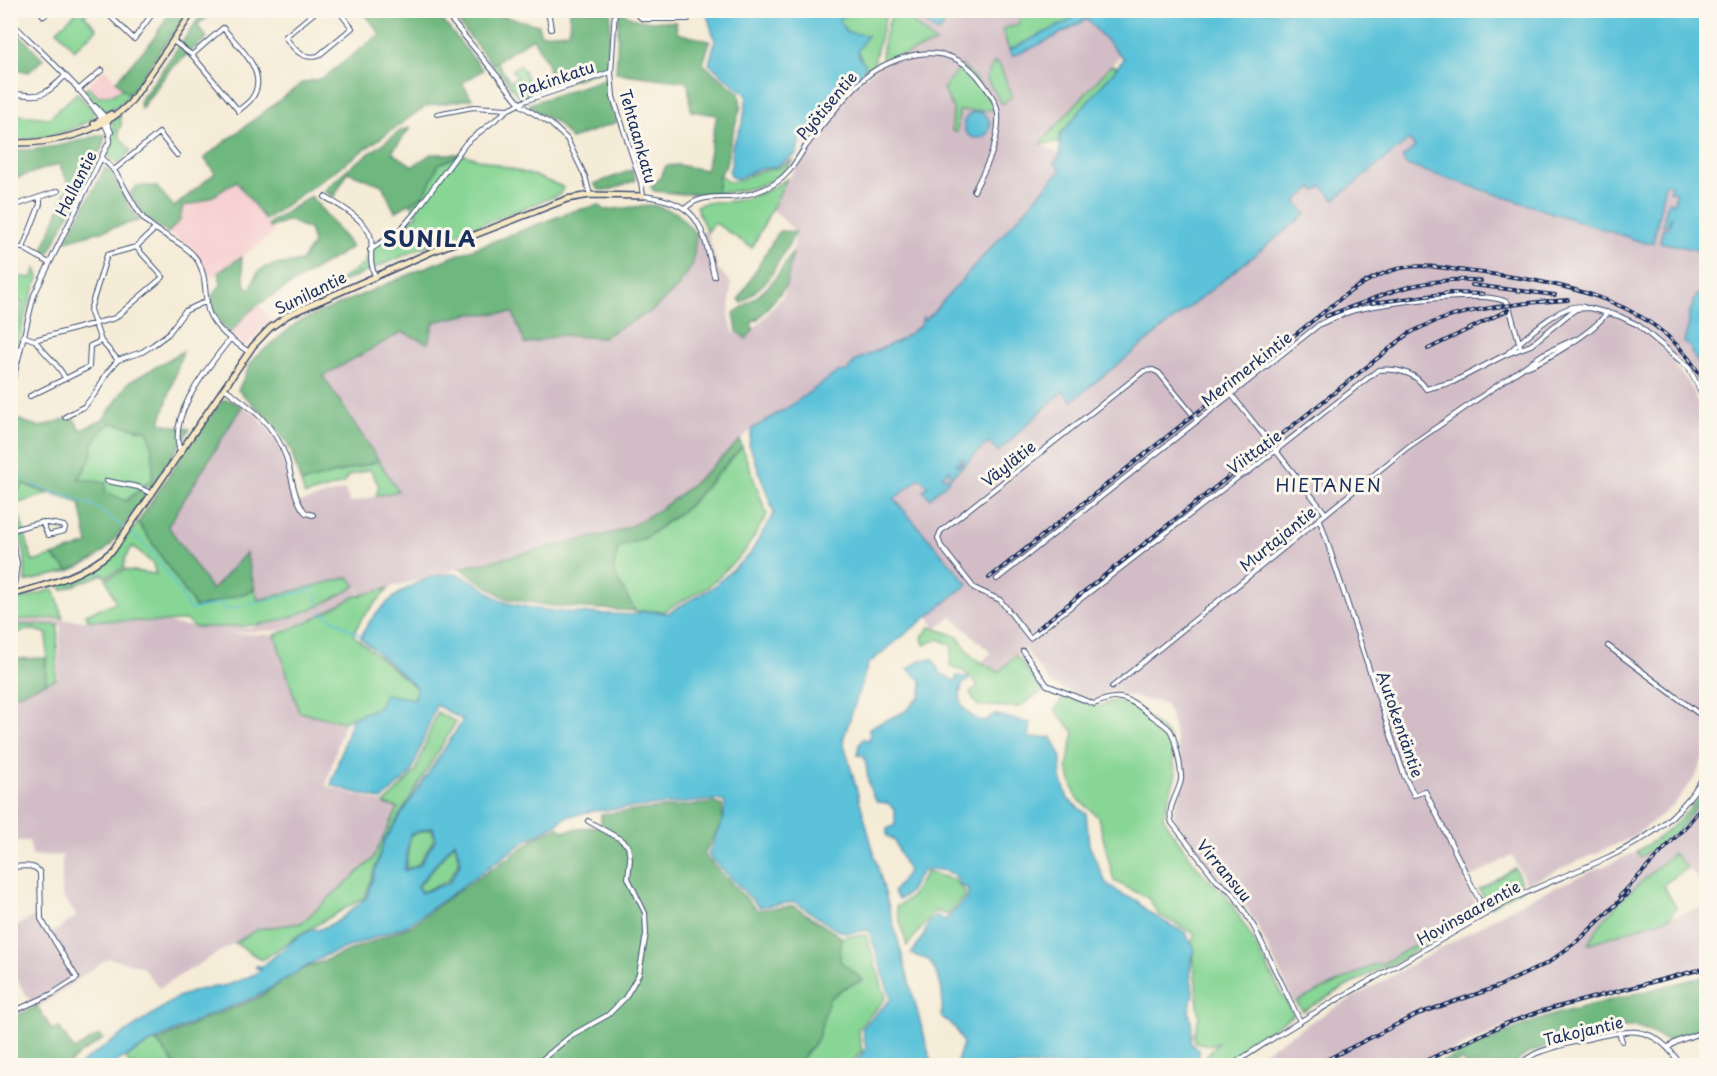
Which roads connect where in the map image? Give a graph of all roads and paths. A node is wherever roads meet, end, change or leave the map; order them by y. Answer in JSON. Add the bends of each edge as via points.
{"nodes":[{"id":1,"x":39,"y":10,"type":"edge"},
{"id":2,"x":50,"y":10,"type":"edge"},
{"id":3,"x":112,"y":10,"type":"edge"},
{"id":4,"x":155,"y":10,"type":"edge"},
{"id":5,"x":194,"y":10,"type":"edge"},
{"id":6,"x":338,"y":10,"type":"edge"},
{"id":7,"x":443,"y":10,"type":"edge"},
{"id":8,"x":548,"y":10,"type":"edge"},
{"id":9,"x":615,"y":10,"type":"edge"},
{"id":10,"x":631,"y":10,"type":"edge"},
{"id":11,"x":314,"y":11,"type":"edge"},
{"id":12,"x":688,"y":20,"type":"dead end"},
{"id":13,"x":10,"y":21,"type":"edge"},
{"id":14,"x":551,"y":29,"type":"dead end"},
{"id":15,"x":173,"y":41,"type":"junction"},
{"id":16,"x":192,"y":55,"type":"junction"},
{"id":17,"x":102,"y":70,"type":"dead end"},
{"id":18,"x":611,"y":72,"type":"junction"},
{"id":19,"x":65,"y":76,"type":"junction"},
{"id":20,"x":78,"y":90,"type":"junction"},
{"id":21,"x":10,"y":93,"type":"edge"},
{"id":22,"x":519,"y":103,"type":"junction"},
{"id":23,"x":509,"y":109,"type":"junction"},
{"id":24,"x":437,"y":114,"type":"dead end"},
{"id":25,"x":104,"y":120,"type":"junction"},
{"id":26,"x":10,"y":143,"type":"edge"},
{"id":27,"x":177,"y":155,"type":"dead end"},
{"id":28,"x":102,"y":159,"type":"junction"},
{"id":29,"x":114,"y":170,"type":"junction"},
{"id":30,"x":58,"y":191,"type":"dead end"},
{"id":31,"x":974,"y":191,"type":"dead end"},
{"id":32,"x":590,"y":195,"type":"junction"},
{"id":33,"x":643,"y":196,"type":"junction"},
{"id":34,"x":40,"y":197,"type":"junction"},
{"id":35,"x":325,"y":197,"type":"dead end"},
{"id":36,"x":10,"y":207,"type":"edge"},
{"id":37,"x":685,"y":209,"type":"junction"},
{"id":38,"x":155,"y":229,"type":"junction"},
{"id":39,"x":136,"y":247,"type":"junction"},
{"id":40,"x":10,"y":248,"type":"edge"},
{"id":41,"x":23,"y":248,"type":"junction"},
{"id":42,"x":370,"y":250,"type":"junction"},
{"id":43,"x":49,"y":263,"type":"junction"},
{"id":44,"x":375,"y":276,"type":"junction"},
{"id":45,"x":714,"y":276,"type":"dead end"},
{"id":46,"x":207,"y":301,"type":"junction"},
{"id":47,"x":1589,"y":308,"type":"junction"},
{"id":48,"x":1607,"y":312,"type":"junction"},
{"id":49,"x":94,"y":325,"type":"junction"},
{"id":50,"x":23,"y":336,"type":"junction"},
{"id":51,"x":34,"y":339,"type":"junction"},
{"id":52,"x":231,"y":339,"type":"junction"},
{"id":53,"x":1575,"y":339,"type":"junction"},
{"id":54,"x":101,"y":341,"type":"junction"},
{"id":55,"x":1518,"y":344,"type":"junction"},
{"id":56,"x":10,"y":347,"type":"edge"},
{"id":57,"x":20,"y":349,"type":"junction"},
{"id":58,"x":1521,"y":349,"type":"junction"},
{"id":59,"x":249,"y":352,"type":"junction"},
{"id":60,"x":1505,"y":355,"type":"junction"},
{"id":61,"x":118,"y":360,"type":"junction"},
{"id":62,"x":1519,"y":371,"type":"junction"},
{"id":63,"x":66,"y":378,"type":"junction"},
{"id":64,"x":225,"y":388,"type":"junction"},
{"id":65,"x":10,"y":392,"type":"edge"},
{"id":66,"x":1231,"y":394,"type":"junction"},
{"id":67,"x":30,"y":396,"type":"dead end"},
{"id":68,"x":1707,"y":402,"type":"edge"},
{"id":69,"x":65,"y":417,"type":"dead end"},
{"id":70,"x":1198,"y":421,"type":"junction"},
{"id":71,"x":1276,"y":450,"type":"junction"},
{"id":72,"x":181,"y":453,"type":"junction"},
{"id":73,"x":107,"y":481,"type":"dead end"},
{"id":74,"x":153,"y":495,"type":"junction"},
{"id":75,"x":1326,"y":514,"type":"junction"},
{"id":76,"x":313,"y":515,"type":"dead end"},
{"id":77,"x":1320,"y":520,"type":"junction"},
{"id":78,"x":42,"y":522,"type":"junction"},
{"id":79,"x":10,"y":532,"type":"edge"},
{"id":80,"x":997,"y":579,"type":"dead end"},
{"id":81,"x":12,"y":595,"type":"edge"},
{"id":82,"x":1030,"y":638,"type":"joint"},
{"id":83,"x":1608,"y":646,"type":"dead end"},
{"id":84,"x":1023,"y":651,"type":"dead end"},
{"id":85,"x":1112,"y":687,"type":"dead end"},
{"id":86,"x":1707,"y":719,"type":"edge"},
{"id":87,"x":1707,"y":772,"type":"edge"},
{"id":88,"x":588,"y":821,"type":"dead end"},
{"id":89,"x":10,"y":867,"type":"edge"},
{"id":90,"x":1486,"y":914,"type":"junction"},
{"id":91,"x":10,"y":1013,"type":"edge"},
{"id":92,"x":1300,"y":1021,"type":"junction"},
{"id":93,"x":1707,"y":1029,"type":"edge"},
{"id":94,"x":1620,"y":1032,"type":"junction"},
{"id":95,"x":1622,"y":1041,"type":"dead end"},
{"id":96,"x":1668,"y":1048,"type":"junction"},
{"id":97,"x":534,"y":1065,"type":"edge"},
{"id":98,"x":1231,"y":1065,"type":"edge"},
{"id":99,"x":1518,"y":1065,"type":"edge"},
{"id":100,"x":1681,"y":1065,"type":"edge"}],
"edges":[{"from":1,"to":2,"type":"street","via":[[44,16]]},
{"from":3,"to":4,"type":"street","via":[[109,15],[134,39]]},
{"from":5,"to":15,"type":"street"},
{"from":6,"to":11,"type":"street","via":[[352,28],[318,56],[303,56],[285,37]]},
{"from":7,"to":22,"type":"street"},
{"from":8,"to":14,"type":"street"},
{"from":9,"to":18,"type":"street","name":"Tehtaankatu"},
{"from":10,"to":12,"type":"street","via":[[643,19]]},
{"from":13,"to":19,"type":"street"},
{"from":15,"to":16,"type":"street"},
{"from":15,"to":25,"type":"street","via":[[136,94]]},
{"from":16,"to":16,"type":"street","via":[[238,110],[252,100],[258,81],[253,66],[223,28]]},
{"from":17,"to":20,"type":"street"},
{"from":18,"to":22,"type":"street","name":"Pakinkatu"},
{"from":18,"to":33,"type":"street","name":"Tehtaankatu","via":[[614,103]]},
{"from":19,"to":20,"type":"street"},
{"from":19,"to":21,"type":"street","via":[[43,95]]},
{"from":20,"to":25,"type":"street"},
{"from":22,"to":23,"type":"street","name":"Pakinkatu"},
{"from":22,"to":32,"type":"street","via":[[567,139]]},
{"from":23,"to":24,"type":"street","via":[[473,107]]},
{"from":23,"to":42,"type":"street","name":"Pakinkatu","via":[[466,143],[414,214]]},
{"from":25,"to":26,"type":"street","via":[[65,137]]},
{"from":25,"to":28,"type":"street","name":"Hallantie","via":[[110,140]]},
{"from":27,"to":29,"type":"street","via":[[159,133]]},
{"from":28,"to":29,"type":"street"},
{"from":28,"to":43,"type":"street","name":"Hallantie"},
{"from":29,"to":38,"type":"street","via":[[132,204]]},
{"from":30,"to":34,"type":"street"},
{"from":31,"to":37,"type":"street","name":"Pyötisentie","via":[[996,138],[995,103],[964,62],[947,55],[924,53],[866,76],[782,179],[752,194],[697,200]]},
{"from":32,"to":33,"type":"street","name":"Sunilantie"},
{"from":32,"to":44,"type":"street","name":"Sunilantie","via":[[567,199]]},
{"from":33,"to":37,"type":"street","via":[[665,199]]},
{"from":34,"to":36,"type":"street"},
{"from":34,"to":41,"type":"street"},
{"from":35,"to":42,"type":"street","via":[[345,208],[368,231]]},
{"from":37,"to":45,"type":"street","via":[[699,222]]},
{"from":38,"to":39,"type":"street"},
{"from":38,"to":46,"type":"street","via":[[196,258],[205,277]]},
{"from":39,"to":49,"type":"street","via":[[107,255],[90,310]]},
{"from":39,"to":49,"type":"street","via":[[163,277],[116,318]]},
{"from":40,"to":41,"type":"street"},
{"from":41,"to":43,"type":"street"},
{"from":42,"to":44,"type":"street"},
{"from":43,"to":50,"type":"street","name":"Hallantie","via":[[34,296]]},
{"from":44,"to":59,"type":"street","name":"Sunilantie","via":[[288,315]]},
{"from":46,"to":52,"type":"street","via":[[212,319]]},
{"from":46,"to":61,"type":"street","via":[[185,311],[168,334],[153,345]]},
{"from":47,"to":48,"type":"street","name":"Viittatie"},
{"from":47,"to":55,"type":"street","name":"Viittatie","via":[[1570,307],[1535,328]]},
{"from":47,"to":58,"type":"street","name":"Viittatie","via":[[1576,309]]},
{"from":48,"to":53,"type":"street","via":[[1601,322]]},
{"from":48,"to":68,"type":"street","name":"Viittatie","via":[[1638,325],[1682,360]]},
{"from":49,"to":51,"type":"street"},
{"from":49,"to":54,"type":"street"},
{"from":50,"to":51,"type":"street"},
{"from":50,"to":57,"type":"street","name":"Hallantie"},
{"from":51,"to":63,"type":"street"},
{"from":52,"to":59,"type":"street"},
{"from":52,"to":72,"type":"street","via":[[201,376],[180,419],[177,435]]},
{"from":53,"to":62,"type":"street"},
{"from":53,"to":62,"type":"street","via":[[1542,362]]},
{"from":54,"to":61,"type":"street"},
{"from":54,"to":63,"type":"street","via":[[90,346],[90,367]]},
{"from":55,"to":58,"type":"street","name":"Merimerkintie"},
{"from":55,"to":60,"type":"street","name":"Viittatie"},
{"from":55,"to":66,"type":"street","name":"Merimerkintie","via":[[1504,300],[1453,297],[1352,311],[1320,324]]},
{"from":56,"to":57,"type":"street"},
{"from":57,"to":65,"type":"street","name":"Hallantie"},
{"from":58,"to":60,"type":"street","name":"Viittatie"},
{"from":59,"to":64,"type":"street","name":"Sunilantie"},
{"from":60,"to":71,"type":"street","name":"Viittatie","via":[[1453,382],[1426,389],[1422,382],[1402,371],[1378,370]]},
{"from":61,"to":69,"type":"street","via":[[85,406]]},
{"from":62,"to":75,"type":"street","name":"Murtajantie","via":[[1408,447]]},
{"from":63,"to":67,"type":"street"},
{"from":64,"to":72,"type":"street","name":"Sunilantie"},
{"from":64,"to":76,"type":"street","via":[[273,429],[301,506]]},
{"from":66,"to":70,"type":"street","name":"Merimerkintie"},
{"from":66,"to":71,"type":"street"},
{"from":70,"to":80,"type":"street","name":"Merimerkintie"},
{"from":70,"to":82,"type":"street","name":"Väylätie","via":[[1159,373],[1153,369],[1144,371],[941,531],[941,546],[974,588],[1000,600]]},
{"from":71,"to":75,"type":"street"},
{"from":71,"to":82,"type":"street","name":"Viittatie"},
{"from":72,"to":74,"type":"street","name":"Sunilantie"},
{"from":73,"to":74,"type":"street","via":[[138,487]]},
{"from":74,"to":81,"type":"street","name":"Sunilantie","via":[[113,550],[100,561],[77,574]]},
{"from":75,"to":77,"type":"street","name":"Murtajantie"},
{"from":77,"to":85,"type":"street","name":"Murtajantie"},
{"from":77,"to":90,"type":"street","name":"Autokentäntie","via":[[1404,775],[1414,795],[1425,791]]},
{"from":78,"to":78,"type":"street","via":[[64,526],[65,528],[48,535]]},
{"from":78,"to":79,"type":"street"},
{"from":79,"to":81,"type":"street","via":[[17,563]]},
{"from":83,"to":86,"type":"street"},
{"from":84,"to":92,"type":"street","name":"Virransuu","via":[[1047,685],[1094,704],[1107,698],[1131,700],[1171,731],[1181,770],[1169,816],[1172,823],[1216,881],[1233,893]]},
{"from":87,"to":90,"type":"street","name":"Hovinsaarentie","via":[[1680,809],[1645,838]]},
{"from":88,"to":97,"type":"street","via":[[628,846],[628,878],[645,913],[646,934],[639,974],[625,999],[608,1016],[572,1035]]},
{"from":89,"to":91,"type":"street","via":[[38,868],[41,919],[77,978]]},
{"from":90,"to":92,"type":"street","name":"Hovinsaarentie"},
{"from":92,"to":98,"type":"street","name":"Hovinsaarentie"},
{"from":93,"to":96,"type":"street"},
{"from":94,"to":95,"type":"street"},
{"from":94,"to":96,"type":"street","name":"Takojantie","via":[[1640,1032]]},
{"from":94,"to":99,"type":"street","name":"Takojantie","via":[[1547,1050]]},
{"from":96,"to":100,"type":"street","name":"Takojantie"}]}
